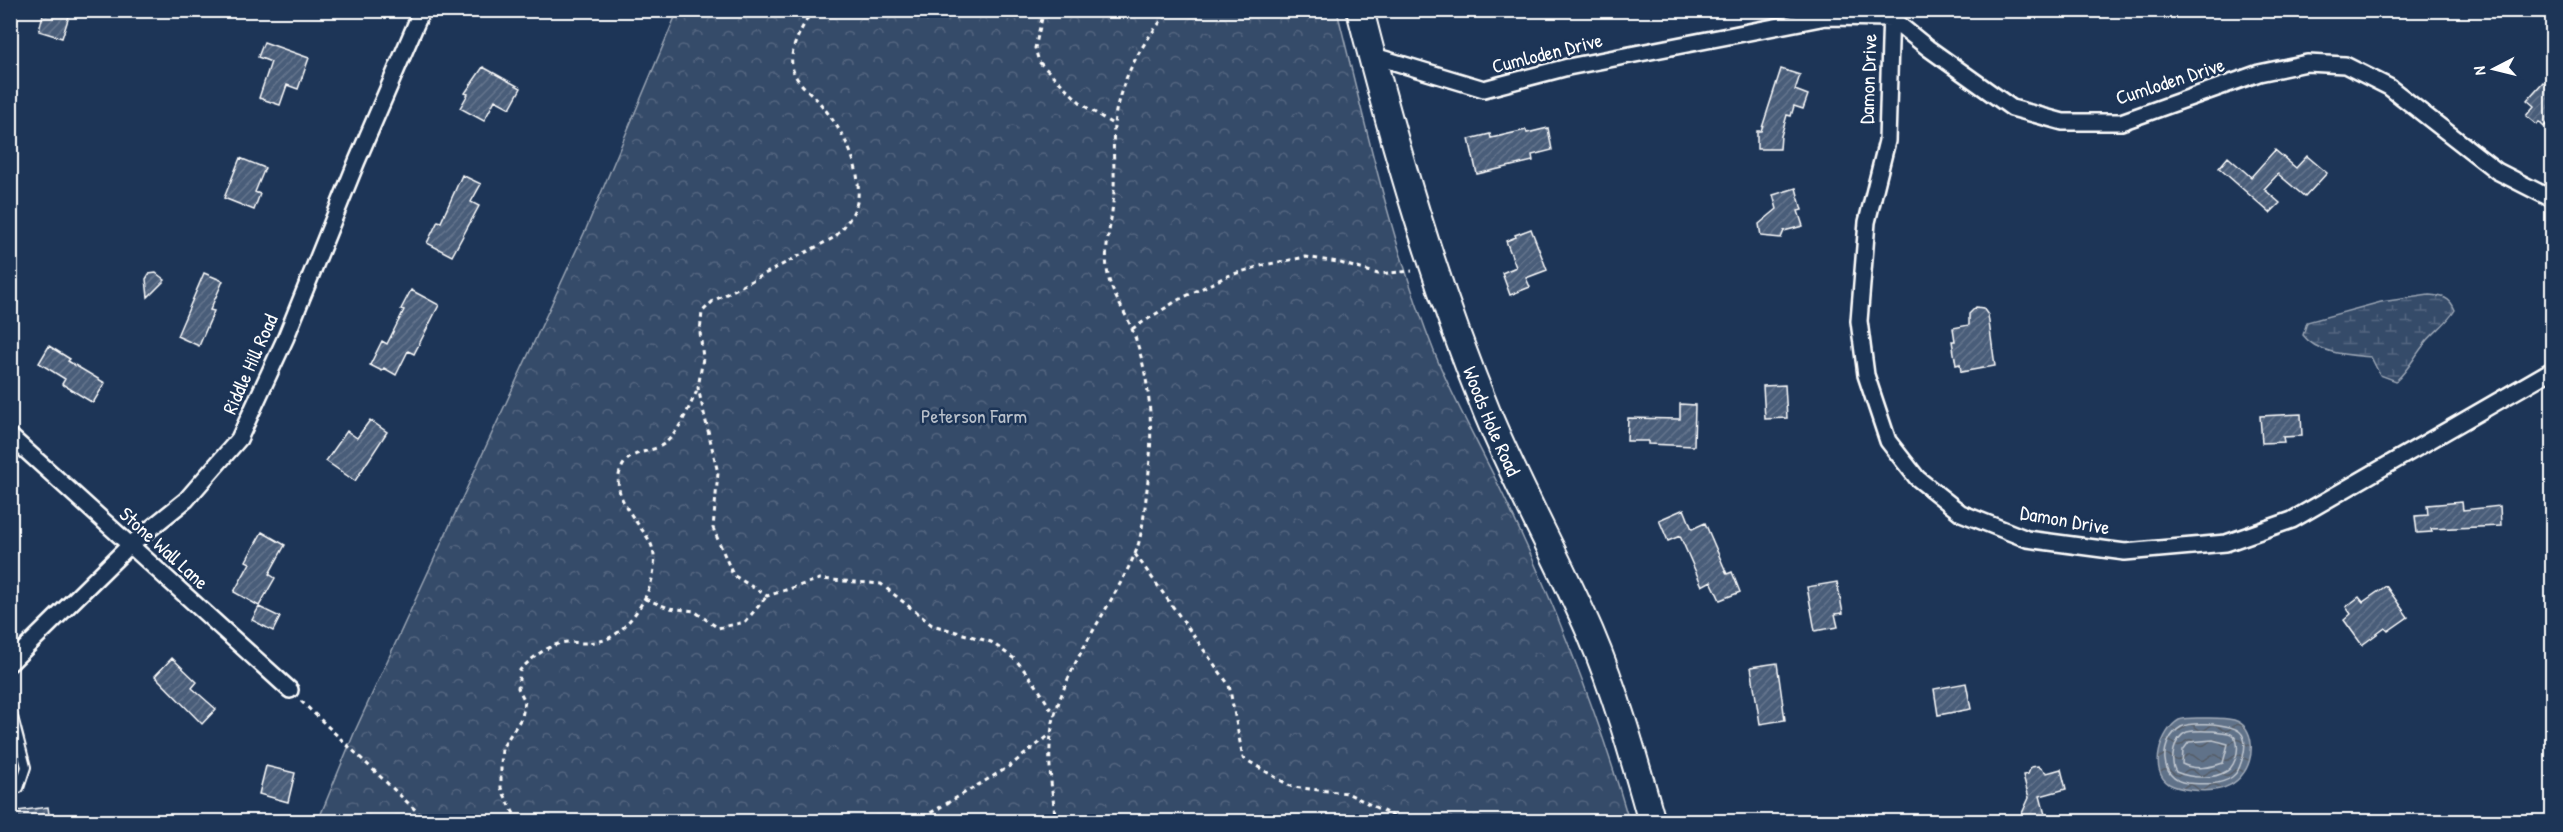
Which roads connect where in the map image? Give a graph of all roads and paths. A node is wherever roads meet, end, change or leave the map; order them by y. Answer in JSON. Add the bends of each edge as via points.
{"nodes":[{"id":1,"x":422,"y":10,"type":"edge"},
{"id":2,"x":812,"y":10,"type":"edge"},
{"id":3,"x":1044,"y":10,"type":"edge"},
{"id":4,"x":1171,"y":10,"type":"edge"},
{"id":5,"x":1359,"y":10,"type":"edge"},
{"id":6,"x":1891,"y":14,"type":"edge"},
{"id":7,"x":1371,"y":55,"type":"junction"},
{"id":8,"x":1114,"y":125,"type":"junction"},
{"id":9,"x":2553,"y":200,"type":"edge"},
{"id":10,"x":1434,"y":269,"type":"junction"},
{"id":11,"x":1132,"y":329,"type":"junction"},
{"id":12,"x":2553,"y":370,"type":"edge"},
{"id":13,"x":699,"y":388,"type":"junction"},
{"id":14,"x":10,"y":436,"type":"edge"},
{"id":15,"x":130,"y":546,"type":"junction"},
{"id":16,"x":1135,"y":554,"type":"junction"},
{"id":17,"x":767,"y":596,"type":"junction"},
{"id":18,"x":645,"y":599,"type":"junction"},
{"id":19,"x":10,"y":663,"type":"edge"},
{"id":20,"x":290,"y":690,"type":"joint"},
{"id":21,"x":10,"y":705,"type":"edge"},
{"id":22,"x":1055,"y":716,"type":"junction"},
{"id":23,"x":1051,"y":734,"type":"junction"},
{"id":24,"x":10,"y":789,"type":"edge"},
{"id":25,"x":428,"y":822,"type":"edge"},
{"id":26,"x":518,"y":822,"type":"edge"},
{"id":27,"x":915,"y":822,"type":"edge"},
{"id":28,"x":1055,"y":822,"type":"edge"},
{"id":29,"x":1405,"y":822,"type":"edge"},
{"id":30,"x":1652,"y":822,"type":"edge"}],
"edges":[{"from":1,"to":15,"type":"street","name":"Riddle Hill Road","via":[[286,337],[239,439],[186,500]]},
{"from":2,"to":13,"type":"path","via":[[793,52],[793,70],[848,145],[858,199],[849,221],[835,237],[713,301],[702,312],[704,358]]},
{"from":3,"to":8,"type":"path","via":[[1035,48],[1039,62],[1083,105]]},
{"from":4,"to":8,"type":"path","via":[[1136,56]]},
{"from":5,"to":7,"type":"highway","name":"Woods Hole Road"},
{"from":6,"to":7,"type":"street","name":"Cumloden Drive","via":[[1826,17],[1568,67],[1484,89]]},
{"from":6,"to":9,"type":"street","name":"Cumloden Drive","via":[[1928,48],[2012,108],[2063,122],[2121,122],[2259,73],[2307,63],[2345,65],[2389,87],[2497,171]]},
{"from":6,"to":12,"type":"street","name":"Damon Drive","via":[[1887,141],[1867,222],[1859,321],[1866,375],[1888,441],[1917,478],[1961,513],[2027,539],[2125,552],[2226,543],[2292,520]]},
{"from":7,"to":10,"type":"highway","name":"Woods Hole Road"},
{"from":8,"to":11,"type":"path","via":[[1108,277]]},
{"from":10,"to":11,"type":"path","via":[[1378,274],[1306,257],[1264,265],[1227,276]]},
{"from":10,"to":30,"type":"highway","name":"Woods Hole Road","via":[[1489,418],[1590,634],[1619,711]]},
{"from":11,"to":16,"type":"path","via":[[1148,381],[1152,435]]},
{"from":13,"to":17,"type":"path","via":[[718,473],[713,528],[733,575]]},
{"from":13,"to":18,"type":"path","via":[[664,444],[632,456],[622,467],[618,483],[623,502],[650,542],[655,571]]},
{"from":14,"to":15,"type":"street","name":"Stone Wall Lane"},
{"from":15,"to":19,"type":"street","name":"Riddle Hill Road"},
{"from":15,"to":20,"type":"street","name":"Stone Wall Lane"},
{"from":16,"to":22,"type":"path","via":[[1077,658]]},
{"from":16,"to":29,"type":"path","via":[[1229,685],[1243,758],[1292,787],[1347,793]]},
{"from":17,"to":18,"type":"path","via":[[746,622],[717,628],[694,611],[669,608]]},
{"from":17,"to":22,"type":"path","via":[[820,579],[881,584],[932,625],[991,642],[1016,660]]},
{"from":18,"to":26,"type":"path","via":[[612,639],[563,642],[544,650],[520,670],[518,688],[525,701],[522,717],[502,748],[501,766],[501,788]]},
{"from":20,"to":25,"type":"path"},
{"from":21,"to":24,"type":"lane","via":[[26,767],[19,788]]},
{"from":22,"to":23,"type":"path"},
{"from":23,"to":27,"type":"path","via":[[1007,768]]},
{"from":23,"to":28,"type":"path"}]}
